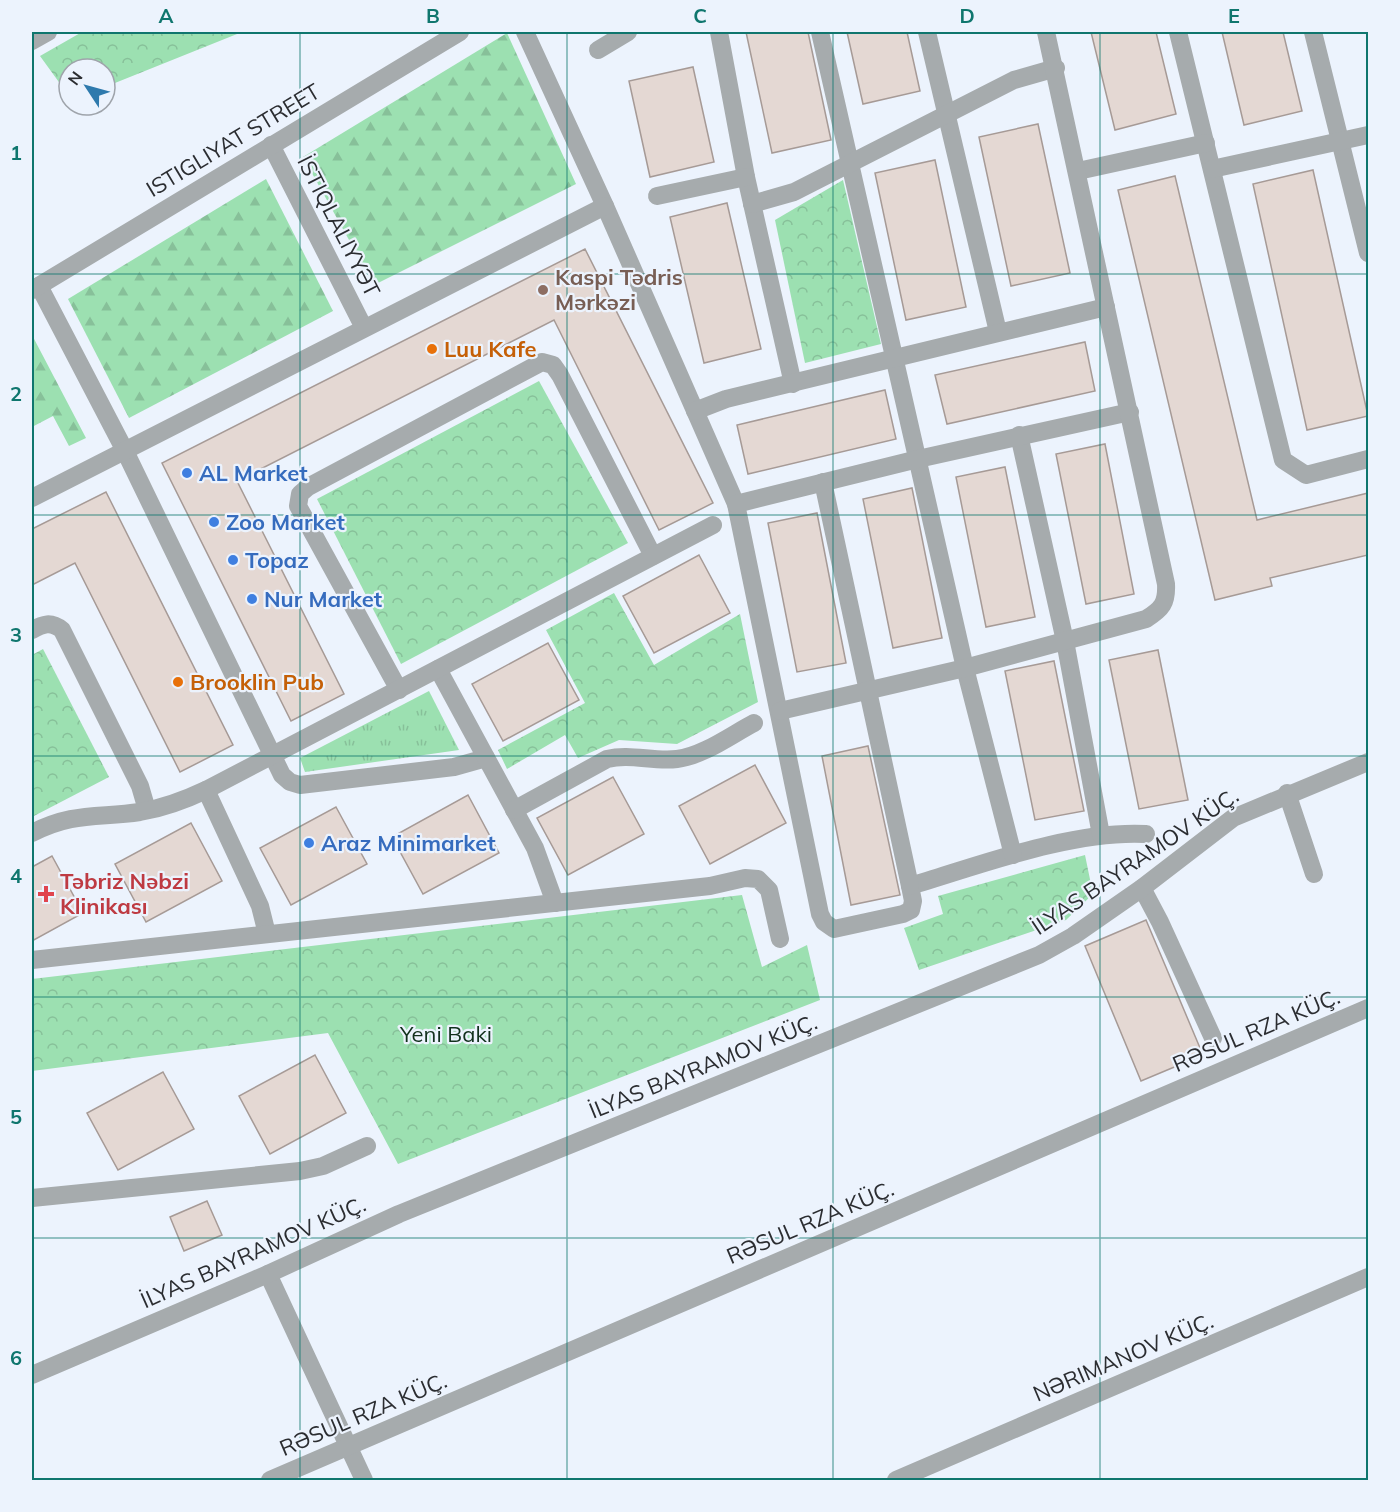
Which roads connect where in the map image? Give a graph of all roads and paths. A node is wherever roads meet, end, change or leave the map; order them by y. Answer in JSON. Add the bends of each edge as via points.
{"nodes":[{"id":1,"x":48,"y":32,"type":"edge"},
{"id":2,"x":460,"y":32,"type":"edge"},
{"id":3,"x":525,"y":32,"type":"edge"},
{"id":4,"x":628,"y":32,"type":"edge"},
{"id":5,"x":719,"y":32,"type":"edge"},
{"id":6,"x":820,"y":32,"type":"edge"},
{"id":7,"x":927,"y":32,"type":"edge"},
{"id":8,"x":1046,"y":32,"type":"edge"},
{"id":9,"x":1178,"y":32,"type":"edge"},
{"id":10,"x":1313,"y":32,"type":"edge"},
{"id":11,"x":32,"y":41,"type":"edge"},
{"id":12,"x":598,"y":50,"type":"dead end"},
{"id":13,"x":1056,"y":68,"type":"junction"},
{"id":14,"x":946,"y":115,"type":"junction"},
{"id":15,"x":1368,"y":135,"type":"edge"},
{"id":16,"x":1340,"y":141,"type":"junction"},
{"id":17,"x":1206,"y":143,"type":"junction"},
{"id":18,"x":271,"y":145,"type":"junction"},
{"id":19,"x":849,"y":163,"type":"junction"},
{"id":20,"x":1212,"y":169,"type":"junction"},
{"id":21,"x":1078,"y":171,"type":"junction"},
{"id":22,"x":746,"y":177,"type":"junction"},
{"id":23,"x":657,"y":196,"type":"dead end"},
{"id":24,"x":752,"y":204,"type":"junction"},
{"id":25,"x":605,"y":206,"type":"junction"},
{"id":26,"x":1368,"y":254,"type":"edge"},
{"id":27,"x":35,"y":288,"type":"edge"},
{"id":28,"x":1106,"y":307,"type":"junction"},
{"id":29,"x":364,"y":328,"type":"junction"},
{"id":30,"x":998,"y":332,"type":"junction"},
{"id":31,"x":896,"y":358,"type":"junction"},
{"id":32,"x":793,"y":384,"type":"junction"},
{"id":33,"x":695,"y":411,"type":"junction"},
{"id":34,"x":1130,"y":412,"type":"junction"},
{"id":35,"x":1019,"y":435,"type":"junction"},
{"id":36,"x":124,"y":449,"type":"junction"},
{"id":37,"x":918,"y":459,"type":"junction"},
{"id":38,"x":1368,"y":459,"type":"edge"},
{"id":39,"x":824,"y":482,"type":"junction"},
{"id":40,"x":32,"y":498,"type":"edge"},
{"id":41,"x":736,"y":504,"type":"junction"},
{"id":42,"x":713,"y":525,"type":"dead end"},
{"id":43,"x":653,"y":556,"type":"junction"},
{"id":44,"x":32,"y":630,"type":"edge"},
{"id":45,"x":1065,"y":641,"type":"junction"},
{"id":46,"x":965,"y":668,"type":"junction"},
{"id":47,"x":438,"y":669,"type":"junction"},
{"id":48,"x":399,"y":690,"type":"junction"},
{"id":49,"x":870,"y":690,"type":"junction"},
{"id":50,"x":780,"y":711,"type":"junction"},
{"id":51,"x":754,"y":723,"type":"dead end"},
{"id":52,"x":271,"y":757,"type":"junction"},
{"id":53,"x":486,"y":758,"type":"junction"},
{"id":54,"x":1368,"y":762,"type":"edge"},
{"id":55,"x":206,"y":790,"type":"junction"},
{"id":56,"x":1287,"y":794,"type":"junction"},
{"id":57,"x":147,"y":810,"type":"junction"},
{"id":58,"x":514,"y":810,"type":"junction"},
{"id":59,"x":32,"y":833,"type":"edge"},
{"id":60,"x":1146,"y":834,"type":"dead end"},
{"id":61,"x":1101,"y":835,"type":"junction"},
{"id":62,"x":1012,"y":855,"type":"junction"},
{"id":63,"x":1314,"y":874,"type":"dead end"},
{"id":64,"x":910,"y":886,"type":"junction"},
{"id":65,"x":1142,"y":888,"type":"junction"},
{"id":66,"x":555,"y":903,"type":"junction"},
{"id":67,"x":267,"y":934,"type":"junction"},
{"id":68,"x":780,"y":939,"type":"dead end"},
{"id":69,"x":32,"y":960,"type":"edge"},
{"id":70,"x":1368,"y":1008,"type":"edge"},
{"id":71,"x":1213,"y":1038,"type":"dead end"},
{"id":72,"x":367,"y":1146,"type":"dead end"},
{"id":73,"x":32,"y":1198,"type":"edge"},
{"id":74,"x":268,"y":1274,"type":"junction"},
{"id":75,"x":1368,"y":1278,"type":"edge"},
{"id":76,"x":32,"y":1375,"type":"edge"},
{"id":77,"x":349,"y":1446,"type":"junction"},
{"id":78,"x":270,"y":1480,"type":"edge"},
{"id":79,"x":363,"y":1480,"type":"edge"},
{"id":80,"x":896,"y":1480,"type":"edge"}],
"edges":[{"from":1,"to":11,"type":"street"},
{"from":2,"to":18,"type":"street","name":"ISTIGLIYAT STREET"},
{"from":3,"to":25,"type":"street"},
{"from":4,"to":12,"type":"street"},
{"from":5,"to":22,"type":"street"},
{"from":6,"to":19,"type":"street"},
{"from":7,"to":14,"type":"street"},
{"from":8,"to":13,"type":"street"},
{"from":9,"to":17,"type":"street"},
{"from":10,"to":16,"type":"street"},
{"from":13,"to":14,"type":"street","via":[[1014,80]]},
{"from":13,"to":21,"type":"street"},
{"from":14,"to":19,"type":"street"},
{"from":14,"to":30,"type":"street"},
{"from":15,"to":16,"type":"street"},
{"from":16,"to":20,"type":"street"},
{"from":16,"to":26,"type":"street"},
{"from":17,"to":20,"type":"street"},
{"from":17,"to":21,"type":"street"},
{"from":18,"to":27,"type":"street","name":"ISTIGLIYAT STREET"},
{"from":18,"to":29,"type":"street","name":"İSTIQLALIYYƏT"},
{"from":19,"to":24,"type":"street","via":[[794,192]]},
{"from":19,"to":31,"type":"street"},
{"from":20,"to":38,"type":"street","via":[[1283,460],[1306,475]]},
{"from":21,"to":28,"type":"street"},
{"from":22,"to":23,"type":"street"},
{"from":22,"to":24,"type":"street"},
{"from":24,"to":32,"type":"street"},
{"from":25,"to":29,"type":"street"},
{"from":25,"to":33,"type":"street"},
{"from":27,"to":36,"type":"street"},
{"from":28,"to":30,"type":"street"},
{"from":28,"to":34,"type":"street"},
{"from":29,"to":36,"type":"street"},
{"from":30,"to":31,"type":"street"},
{"from":31,"to":32,"type":"street"},
{"from":31,"to":37,"type":"street"},
{"from":32,"to":33,"type":"street","via":[[726,399]]},
{"from":33,"to":41,"type":"street"},
{"from":34,"to":35,"type":"street"},
{"from":34,"to":45,"type":"street","via":[[1167,584],[1167,600],[1146,619]]},
{"from":35,"to":37,"type":"street"},
{"from":35,"to":45,"type":"street"},
{"from":36,"to":40,"type":"street"},
{"from":36,"to":52,"type":"street"},
{"from":37,"to":39,"type":"street"},
{"from":37,"to":46,"type":"street"},
{"from":39,"to":41,"type":"street"},
{"from":39,"to":49,"type":"street"},
{"from":41,"to":50,"type":"street"},
{"from":42,"to":43,"type":"street"},
{"from":43,"to":47,"type":"street"},
{"from":43,"to":48,"type":"street","via":[[560,375],[553,365],[542,362],[300,494],[298,506]]},
{"from":44,"to":57,"type":"street","via":[[43,624],[54,624],[62,630],[140,786]]},
{"from":45,"to":46,"type":"street"},
{"from":45,"to":61,"type":"street"},
{"from":46,"to":49,"type":"street"},
{"from":46,"to":62,"type":"street"},
{"from":47,"to":48,"type":"street"},
{"from":47,"to":53,"type":"street"},
{"from":48,"to":52,"type":"street"},
{"from":49,"to":50,"type":"street"},
{"from":49,"to":64,"type":"street"},
{"from":50,"to":64,"type":"street","via":[[824,922],[834,929],[903,914],[911,910]]},
{"from":51,"to":58,"type":"street","via":[[692,756],[607,759]]},
{"from":52,"to":53,"type":"street","via":[[282,775],[300,785],[454,767]]},
{"from":52,"to":55,"type":"street"},
{"from":53,"to":58,"type":"street"},
{"from":54,"to":56,"type":"street","name":"İLYAS BAYRAMOV KÜÇ."},
{"from":55,"to":57,"type":"street","via":[[180,802]]},
{"from":55,"to":67,"type":"street","via":[[260,906]]},
{"from":56,"to":63,"type":"street"},
{"from":56,"to":65,"type":"street","name":"İLYAS BAYRAMOV KÜÇ.","via":[[1233,818]]},
{"from":57,"to":59,"type":"street","via":[[67,818]]},
{"from":58,"to":66,"type":"street","via":[[546,872]]},
{"from":60,"to":61,"type":"street"},
{"from":61,"to":62,"type":"street"},
{"from":62,"to":64,"type":"street"},
{"from":65,"to":71,"type":"street"},
{"from":65,"to":74,"type":"street","name":"İLYAS BAYRAMOV KÜÇ.","via":[[1039,955],[399,1214]]},
{"from":66,"to":67,"type":"street"},
{"from":66,"to":68,"type":"street","via":[[758,879],[769,890]]},
{"from":67,"to":69,"type":"street"},
{"from":70,"to":77,"type":"street","name":"RƏSUL RZA KÜÇ."},
{"from":72,"to":73,"type":"street","via":[[323,1166],[300,1171]]},
{"from":74,"to":76,"type":"street","name":"İLYAS BAYRAMOV KÜÇ."},
{"from":74,"to":77,"type":"street"},
{"from":75,"to":80,"type":"street","name":"NƏRIMANOV KÜÇ."},
{"from":77,"to":78,"type":"street","name":"RƏSUL RZA KÜÇ."},
{"from":77,"to":79,"type":"street"}]}
